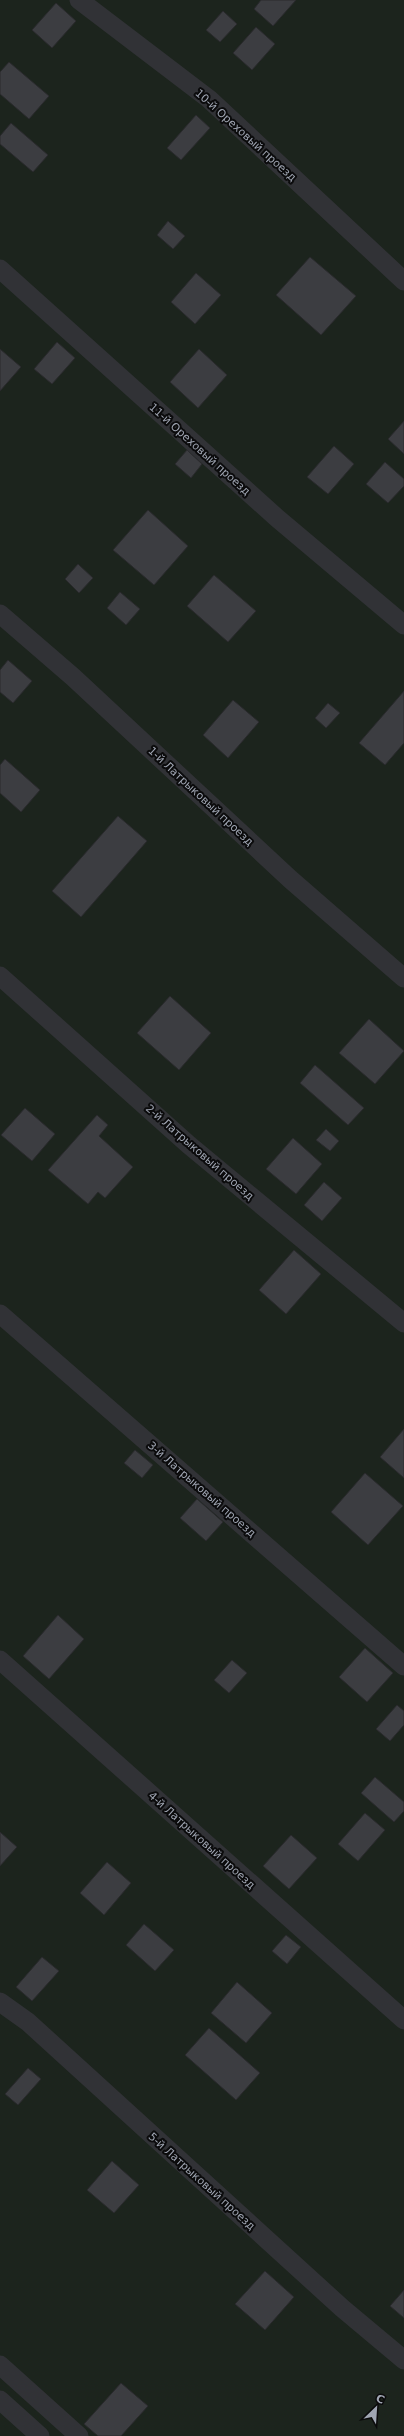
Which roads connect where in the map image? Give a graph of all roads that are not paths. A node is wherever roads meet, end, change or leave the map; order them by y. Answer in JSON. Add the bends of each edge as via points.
{"nodes":[{"id":1,"x":79,"y":0,"type":"edge"},
{"id":2,"x":0,"y":269,"type":"edge"},
{"id":3,"x":404,"y":281,"type":"edge"},
{"id":4,"x":0,"y":614,"type":"edge"},
{"id":5,"x":404,"y":625,"type":"edge"},
{"id":6,"x":0,"y":976,"type":"edge"},
{"id":7,"x":404,"y":978,"type":"edge"},
{"id":8,"x":0,"y":1314,"type":"edge"},
{"id":9,"x":404,"y":1323,"type":"edge"},
{"id":10,"x":0,"y":1660,"type":"edge"},
{"id":11,"x":404,"y":1666,"type":"edge"},
{"id":12,"x":0,"y":2002,"type":"edge"},
{"id":13,"x":404,"y":2020,"type":"edge"},
{"id":14,"x":404,"y":2360,"type":"edge"},
{"id":15,"x":0,"y":2365,"type":"edge"},
{"id":16,"x":0,"y":2400,"type":"edge"},
{"id":17,"x":40,"y":2436,"type":"edge"},
{"id":18,"x":79,"y":2436,"type":"edge"}],
"edges":[{"from":1,"to":3,"type":"lane","name":"10-й Ореховый проезд","via":[[209,99]]},
{"from":2,"to":5,"type":"lane","name":"11-й Ореховый проезд","via":[[277,518]]},
{"from":4,"to":7,"type":"lane","name":"1-й Латрыковый проезд","via":[[73,677],[290,879]]},
{"from":6,"to":9,"type":"lane","name":"2-й Латрыковый проезд","via":[[189,1145]]},
{"from":8,"to":11,"type":"lane","name":"3-й Латрыковый проезд"},
{"from":10,"to":13,"type":"lane","name":"4-й Латрыковый проезд"},
{"from":12,"to":14,"type":"lane","name":"5-й Латрыковый проезд","via":[[28,2022],[342,2308]]},
{"from":15,"to":18,"type":"lane"},
{"from":16,"to":17,"type":"lane"}]}
